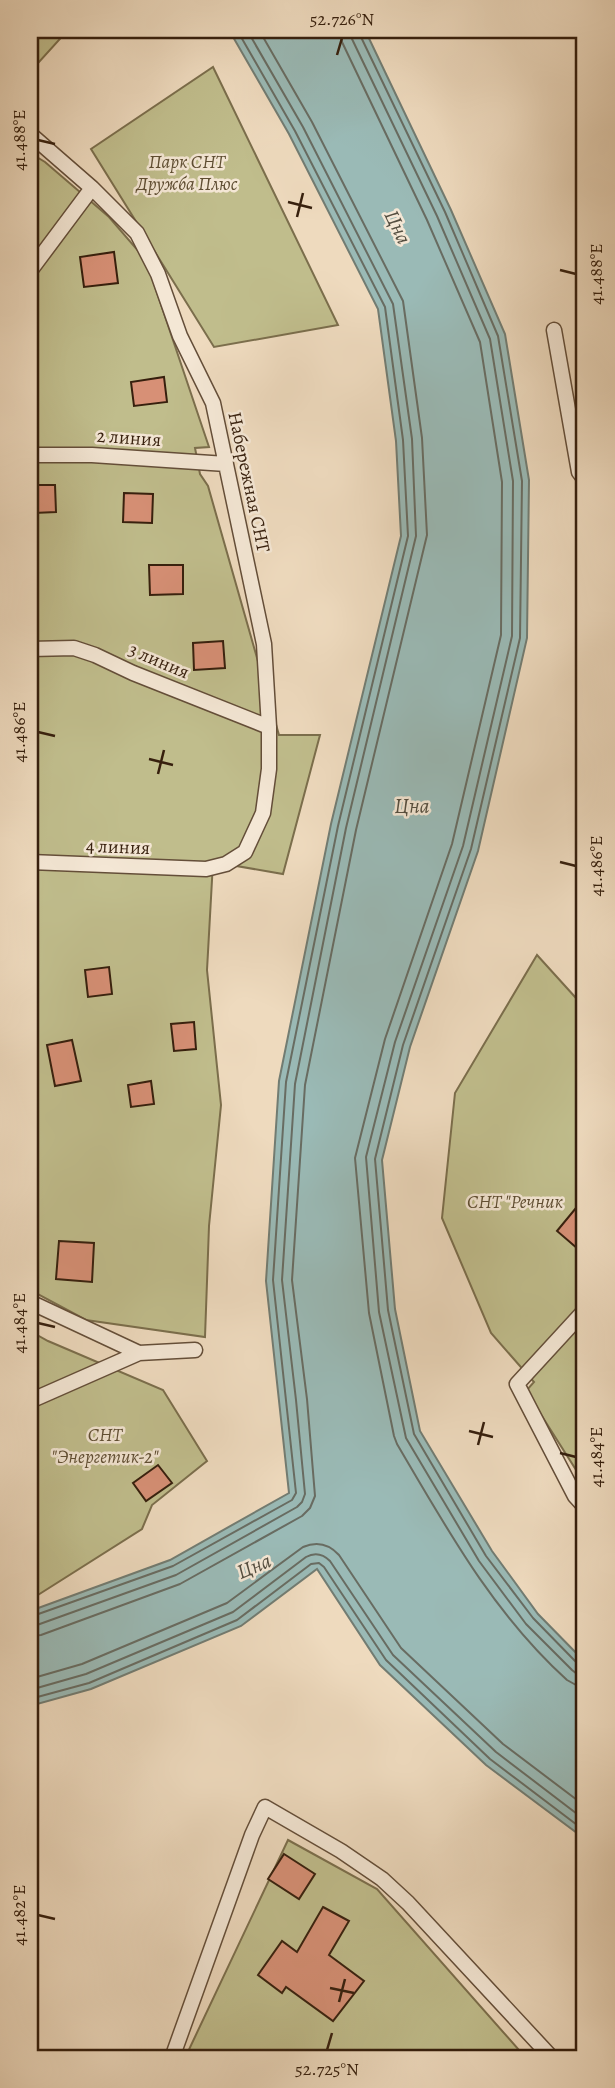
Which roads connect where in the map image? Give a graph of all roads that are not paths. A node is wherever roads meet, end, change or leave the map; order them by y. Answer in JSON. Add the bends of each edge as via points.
{"nodes":[{"id":1,"x":30,"y":134,"type":"edge"},
{"id":2,"x":92,"y":188,"type":"junction"},
{"id":3,"x":30,"y":271,"type":"edge"},
{"id":4,"x":554,"y":330,"type":"dead end"},
{"id":5,"x":30,"y":455,"type":"edge"},
{"id":6,"x":226,"y":464,"type":"junction"},
{"id":7,"x":585,"y":480,"type":"edge"},
{"id":8,"x":30,"y":649,"type":"edge"},
{"id":9,"x":269,"y":727,"type":"junction"},
{"id":10,"x":30,"y":862,"type":"edge"},
{"id":11,"x":206,"y":869,"type":"joint"},
{"id":12,"x":30,"y":1302,"type":"edge"},
{"id":13,"x":585,"y":1310,"type":"edge"},
{"id":14,"x":195,"y":1350,"type":"dead end"},
{"id":15,"x":139,"y":1353,"type":"junction"},
{"id":16,"x":30,"y":1401,"type":"edge"},
{"id":17,"x":585,"y":1507,"type":"edge"},
{"id":18,"x":172,"y":2058,"type":"edge"},
{"id":19,"x":552,"y":2058,"type":"edge"}],
"edges":[{"from":1,"to":2,"type":"lane","name":"Набережная СНТ"},
{"from":2,"to":3,"type":"lane"},
{"from":2,"to":6,"type":"lane","name":"Набережная СНТ","via":[[137,233],[158,274],[180,336],[213,403]]},
{"from":4,"to":7,"type":"lane","via":[[579,472]]},
{"from":5,"to":6,"type":"lane","name":"2 линия"},
{"from":6,"to":9,"type":"lane","name":"Набережная СНТ","via":[[264,644]]},
{"from":8,"to":9,"type":"lane","name":"3 линия","via":[[74,648],[96,654]]},
{"from":9,"to":11,"type":"lane","name":"Набережная СНТ","via":[[263,813],[245,852]]},
{"from":10,"to":11,"type":"lane","name":"4 линия"},
{"from":12,"to":15,"type":"lane"},
{"from":13,"to":17,"type":"lane","via":[[517,1384]]},
{"from":14,"to":15,"type":"lane"},
{"from":15,"to":16,"type":"lane"},
{"from":18,"to":19,"type":"lane","via":[[265,1807],[382,1878]]}]}
